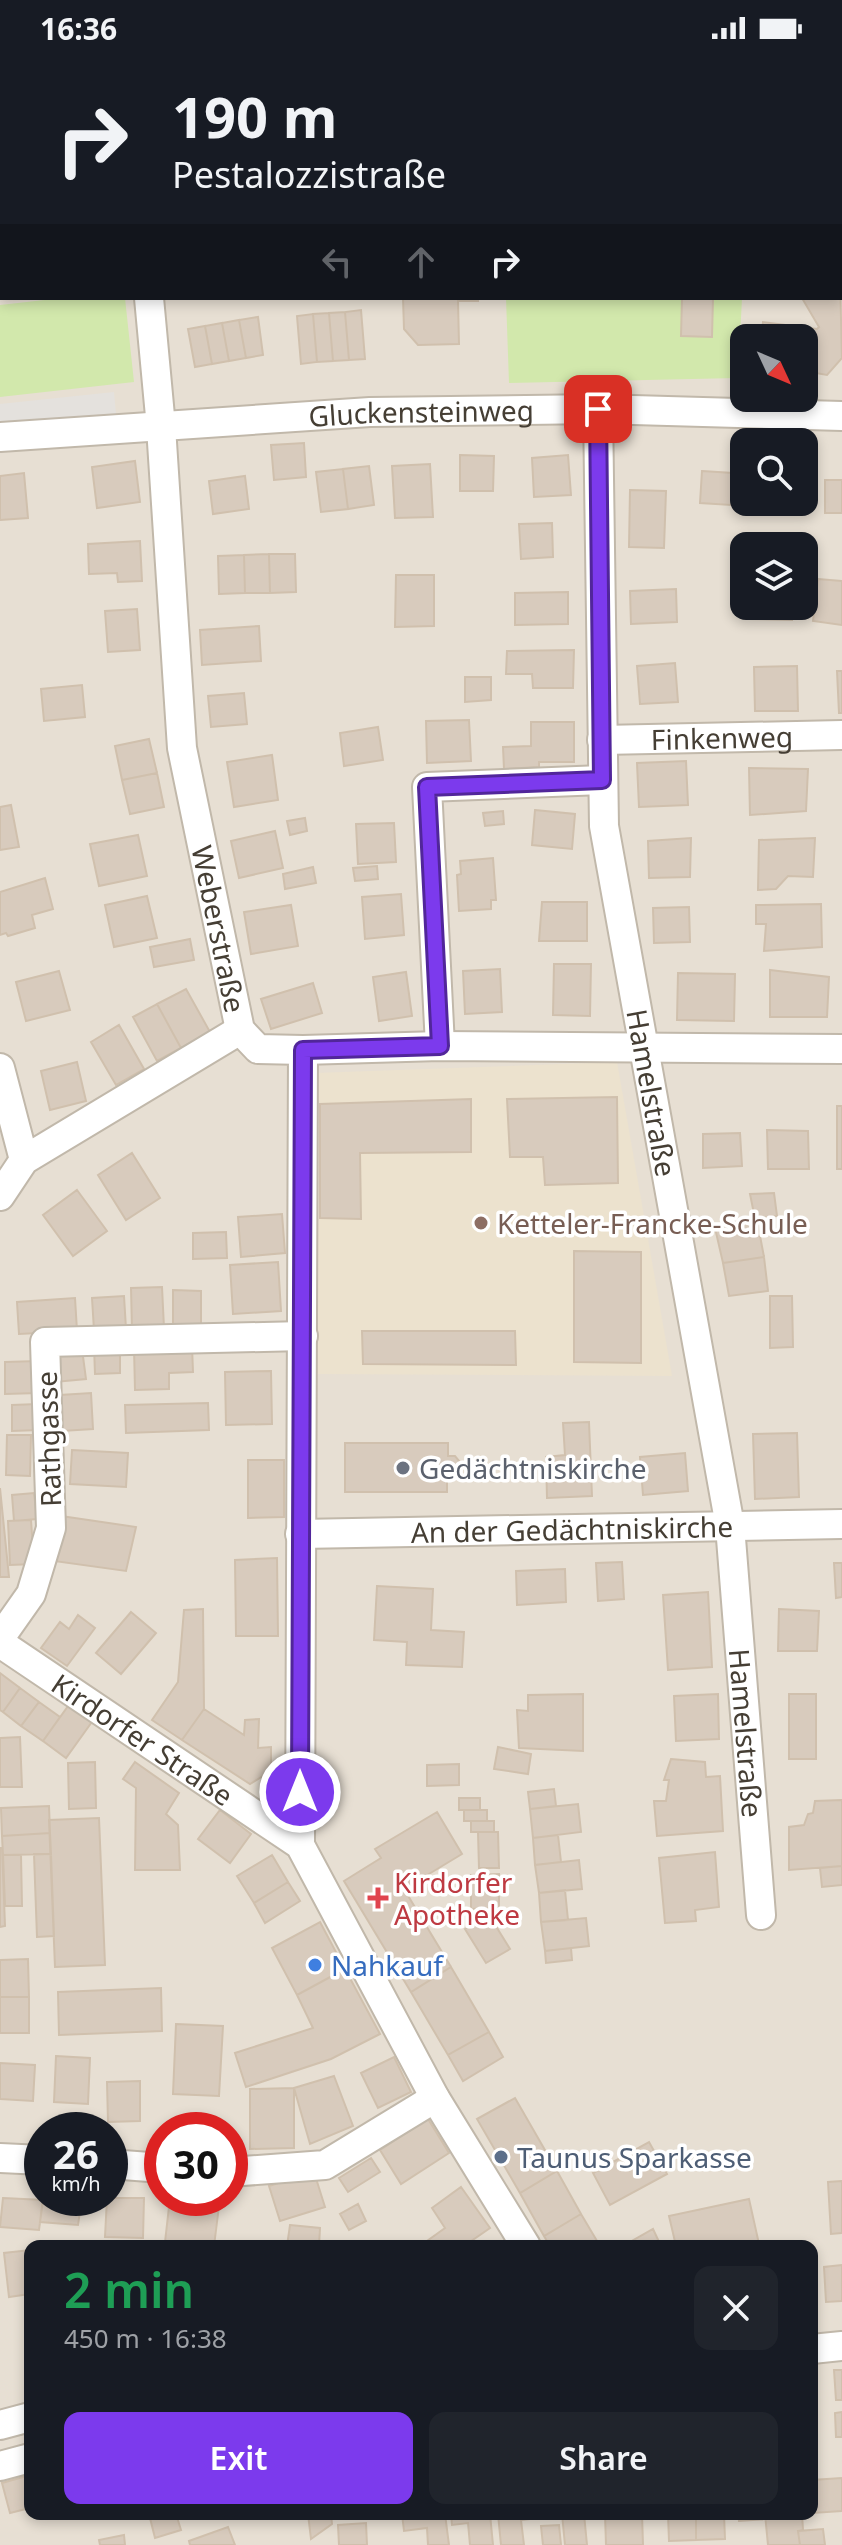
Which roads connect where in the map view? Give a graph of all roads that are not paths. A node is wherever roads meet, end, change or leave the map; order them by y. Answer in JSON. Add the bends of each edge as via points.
{"nodes":[{"id":1,"x":149,"y":300,"type":"edge"},
{"id":2,"x":598,"y":409,"type":"junction"},
{"id":3,"x":842,"y":416,"type":"edge"},
{"id":4,"x":161,"y":427,"type":"junction"},
{"id":5,"x":0,"y":437,"type":"edge"},
{"id":6,"x":842,"y":735,"type":"edge"},
{"id":7,"x":602,"y":740,"type":"junction"},
{"id":8,"x":602,"y":780,"type":"junction"},
{"id":9,"x":240,"y":1030,"type":"junction"},
{"id":10,"x":440,"y":1046,"type":"junction"},
{"id":11,"x":645,"y":1049,"type":"junction"},
{"id":12,"x":842,"y":1049,"type":"edge"},
{"id":13,"x":303,"y":1050,"type":"junction"},
{"id":14,"x":0,"y":1068,"type":"edge"},
{"id":15,"x":24,"y":1160,"type":"junction"},
{"id":16,"x":0,"y":1196,"type":"edge"},
{"id":17,"x":303,"y":1336,"type":"junction"},
{"id":18,"x":842,"y":1524,"type":"edge"},
{"id":19,"x":730,"y":1526,"type":"junction"},
{"id":20,"x":300,"y":1534,"type":"junction"},
{"id":21,"x":0,"y":1640,"type":"edge"},
{"id":22,"x":300,"y":1845,"type":"junction"},
{"id":23,"x":761,"y":1915,"type":"dead end"},
{"id":24,"x":435,"y":2098,"type":"junction"},
{"id":25,"x":0,"y":2158,"type":"edge"},
{"id":26,"x":24,"y":2159,"type":"edge"},
{"id":27,"x":248,"y":2171,"type":"edge"},
{"id":28,"x":522,"y":2240,"type":"edge"},
{"id":29,"x":842,"y":2346,"type":"edge"},
{"id":30,"x":818,"y":2348,"type":"edge"},
{"id":31,"x":24,"y":2419,"type":"edge"},
{"id":32,"x":0,"y":2425,"type":"edge"},
{"id":33,"x":24,"y":2460,"type":"edge"},
{"id":34,"x":0,"y":2466,"type":"edge"}],
"edges":[{"from":1,"to":4,"type":"street","name":"Weberstraße"},
{"from":2,"to":3,"type":"street","name":"Gluckensteinweg"},
{"from":2,"to":4,"type":"street","name":"Gluckensteinweg","via":[[370,412]]},
{"from":2,"to":7,"type":"street","name":"Hamelstraße"},
{"from":4,"to":5,"type":"street","name":"Gluckensteinweg"},
{"from":4,"to":9,"type":"street","name":"Weberstraße","via":[[182,748]]},
{"from":6,"to":7,"type":"street","name":"Finkenweg"},
{"from":7,"to":8,"type":"street","name":"Hamelstraße"},
{"from":8,"to":10,"type":"street","via":[[427,787]]},
{"from":8,"to":11,"type":"street","name":"Hamelstraße","via":[[604,826]]},
{"from":9,"to":13,"type":"street","name":"Weberstraße","via":[[258,1049]]},
{"from":9,"to":15,"type":"street"},
{"from":10,"to":11,"type":"street","name":"Weberstraße"},
{"from":10,"to":13,"type":"street","name":"Weberstraße"},
{"from":11,"to":12,"type":"street","name":"Weberstraße"},
{"from":11,"to":19,"type":"street","name":"Hamelstraße"},
{"from":13,"to":17,"type":"street"},
{"from":14,"to":15,"type":"street"},
{"from":15,"to":16,"type":"street"},
{"from":17,"to":20,"type":"street"},
{"from":17,"to":21,"type":"street","name":"Rathgasse","via":[[45,1342],[51,1528],[31,1594]]},
{"from":18,"to":19,"type":"street","name":"An der Gedächtniskirche"},
{"from":19,"to":20,"type":"street","name":"An der Gedächtniskirche"},
{"from":19,"to":23,"type":"street","name":"Hamelstraße"},
{"from":20,"to":22,"type":"street"},
{"from":21,"to":22,"type":"street","name":"Kirdorfer Straße"},
{"from":22,"to":24,"type":"street","name":"Kirdorfer Straße"},
{"from":24,"to":27,"type":"street","via":[[325,2165]]},
{"from":24,"to":28,"type":"street","name":"Kirdorfer Straße"},
{"from":25,"to":26,"type":"street"},
{"from":29,"to":30,"type":"street"},
{"from":31,"to":32,"type":"street"},
{"from":33,"to":34,"type":"street"}]}
